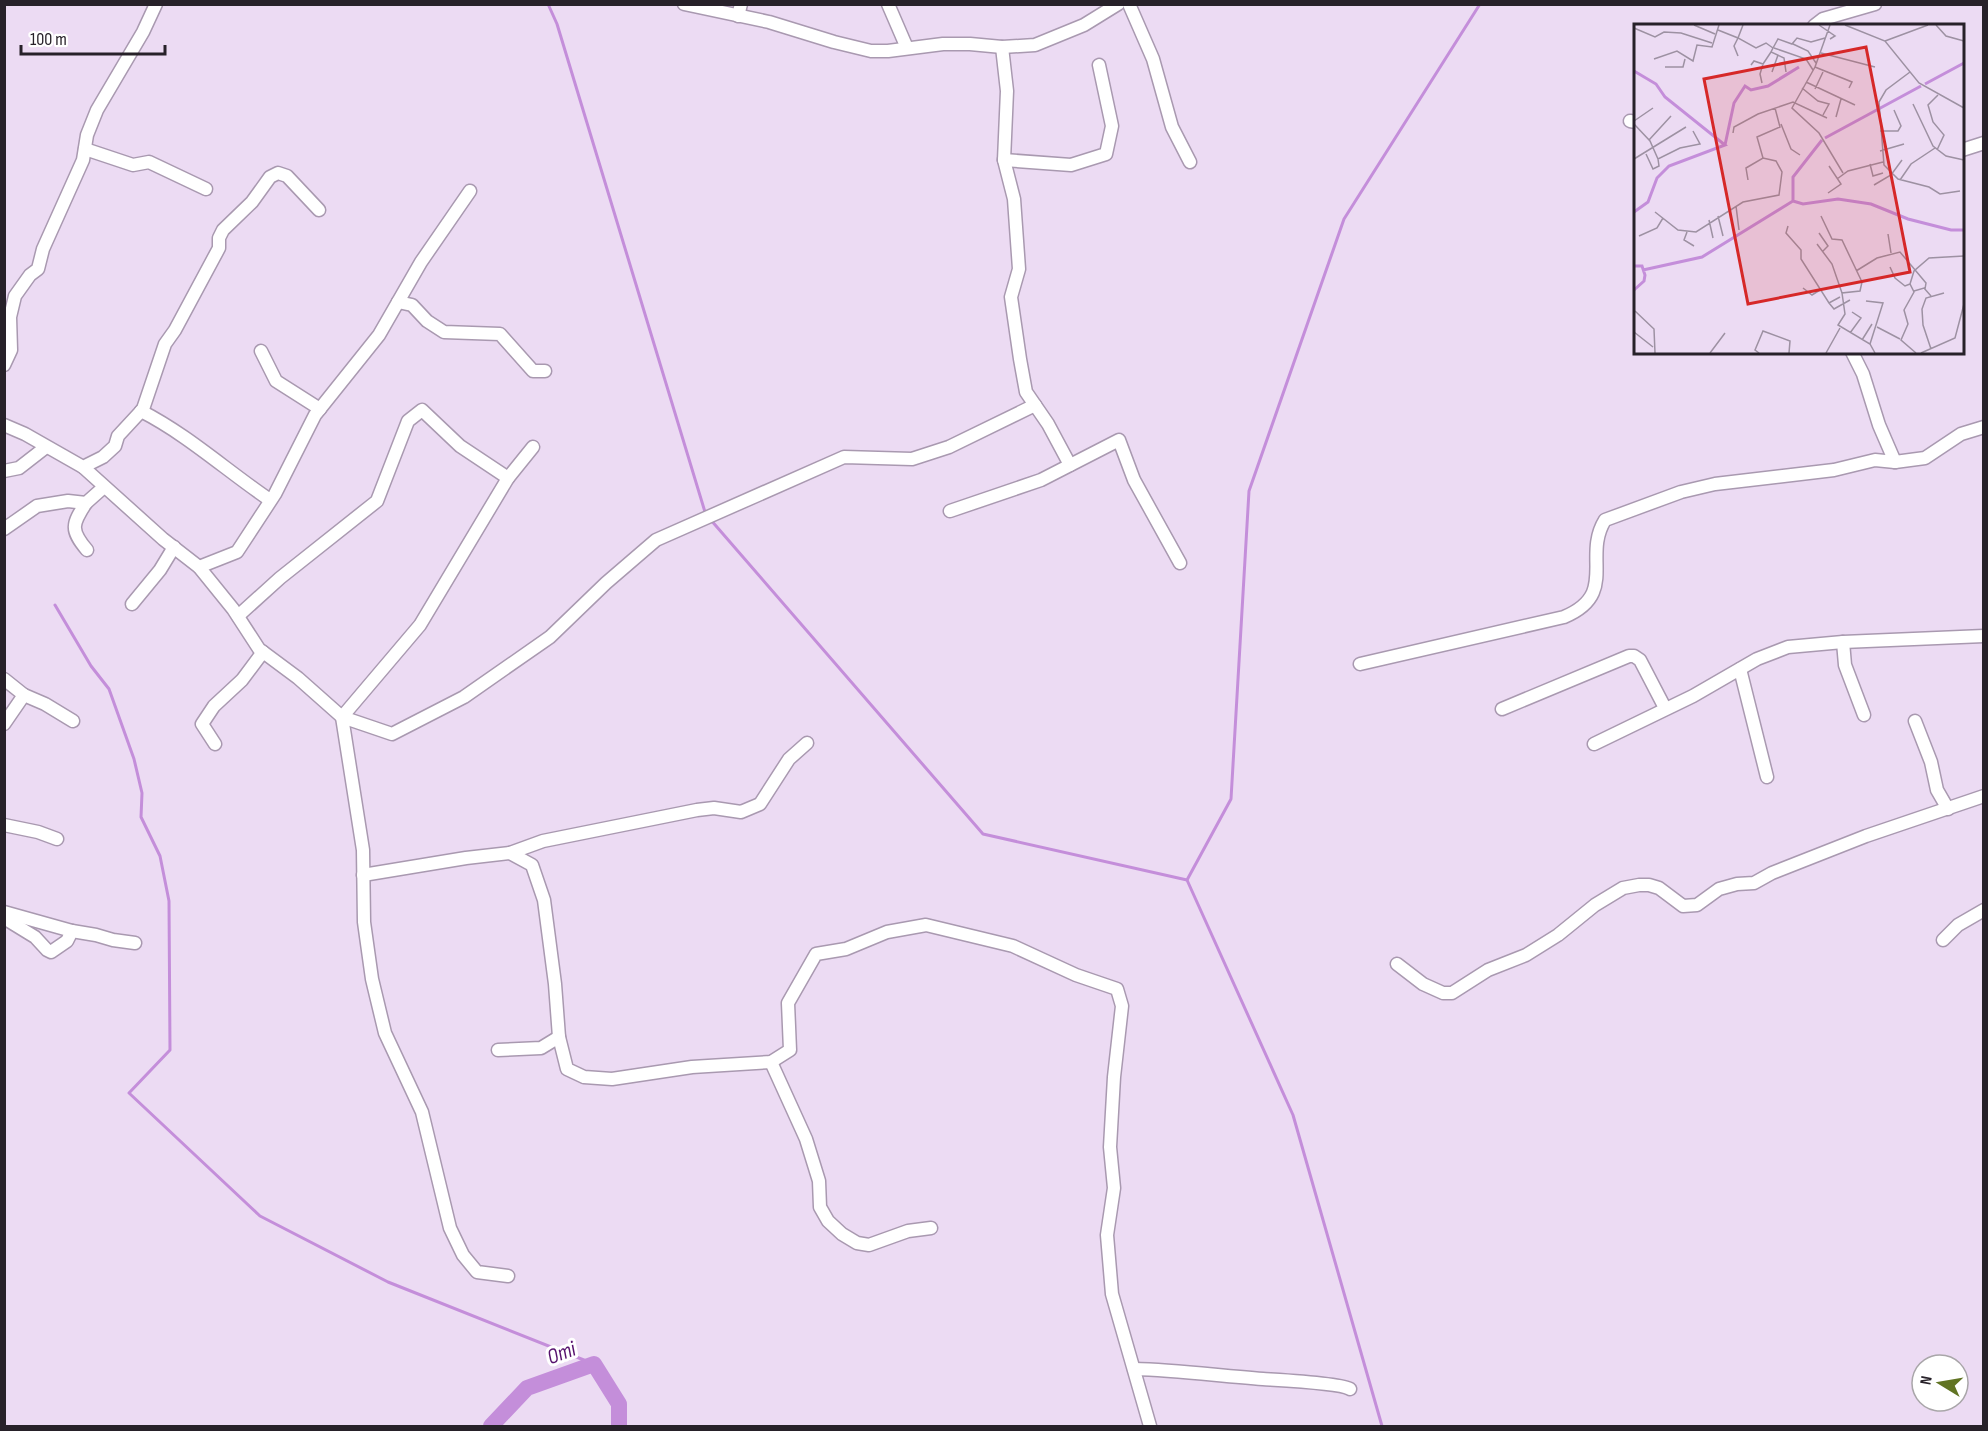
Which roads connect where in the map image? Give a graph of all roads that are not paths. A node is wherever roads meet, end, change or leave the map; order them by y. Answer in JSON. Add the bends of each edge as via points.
{"nodes":[{"id":1,"x":156,"y":4,"type":"edge"},
{"id":2,"x":684,"y":4,"type":"edge"},
{"id":3,"x":888,"y":4,"type":"edge"},
{"id":4,"x":1118,"y":4,"type":"edge"},
{"id":5,"x":1129,"y":4,"type":"edge"},
{"id":6,"x":1875,"y":4,"type":"edge"},
{"id":7,"x":740,"y":10,"type":"edge"},
{"id":8,"x":1816,"y":24,"type":"edge"},
{"id":9,"x":1002,"y":47,"type":"junction"},
{"id":10,"x":907,"y":48,"type":"junction"},
{"id":11,"x":1099,"y":65,"type":"dead end"},
{"id":12,"x":1983,"y":143,"type":"edge"},
{"id":13,"x":85,"y":149,"type":"junction"},
{"id":14,"x":1964,"y":149,"type":"edge"},
{"id":15,"x":1004,"y":160,"type":"junction"},
{"id":16,"x":1190,"y":162,"type":"dead end"},
{"id":17,"x":206,"y":189,"type":"dead end"},
{"id":18,"x":470,"y":191,"type":"dead end"},
{"id":19,"x":319,"y":210,"type":"dead end"},
{"id":20,"x":398,"y":302,"type":"junction"},
{"id":21,"x":261,"y":351,"type":"dead end"},
{"id":22,"x":1852,"y":354,"type":"edge"},
{"id":23,"x":4,"y":365,"type":"edge"},
{"id":24,"x":545,"y":371,"type":"dead end"},
{"id":25,"x":1035,"y":405,"type":"junction"},
{"id":26,"x":320,"y":409,"type":"junction"},
{"id":27,"x":141,"y":411,"type":"junction"},
{"id":28,"x":4,"y":425,"type":"edge"},
{"id":29,"x":1983,"y":427,"type":"edge"},
{"id":30,"x":46,"y":447,"type":"junction"},
{"id":31,"x":533,"y":447,"type":"dead end"},
{"id":32,"x":1895,"y":462,"type":"junction"},
{"id":33,"x":1070,"y":465,"type":"junction"},
{"id":34,"x":83,"y":467,"type":"junction"},
{"id":35,"x":4,"y":471,"type":"edge"},
{"id":36,"x":508,"y":478,"type":"junction"},
{"id":37,"x":104,"y":487,"type":"junction"},
{"id":38,"x":270,"y":500,"type":"junction"},
{"id":39,"x":86,"y":503,"type":"junction"},
{"id":40,"x":950,"y":511,"type":"dead end"},
{"id":41,"x":4,"y":529,"type":"edge"},
{"id":42,"x":174,"y":547,"type":"junction"},
{"id":43,"x":87,"y":550,"type":"dead end"},
{"id":44,"x":1179,"y":563,"type":"dead end"},
{"id":45,"x":199,"y":567,"type":"junction"},
{"id":46,"x":132,"y":604,"type":"dead end"},
{"id":47,"x":238,"y":616,"type":"junction"},
{"id":48,"x":1983,"y":636,"type":"edge"},
{"id":49,"x":1843,"y":642,"type":"junction"},
{"id":50,"x":263,"y":652,"type":"junction"},
{"id":51,"x":1360,"y":664,"type":"dead end"},
{"id":52,"x":1740,"y":669,"type":"junction"},
{"id":53,"x":4,"y":680,"type":"edge"},
{"id":54,"x":24,"y":695,"type":"junction"},
{"id":55,"x":1665,"y":708,"type":"junction"},
{"id":56,"x":1502,"y":709,"type":"dead end"},
{"id":57,"x":1864,"y":715,"type":"dead end"},
{"id":58,"x":342,"y":717,"type":"junction"},
{"id":59,"x":73,"y":721,"type":"dead end"},
{"id":60,"x":1915,"y":721,"type":"dead end"},
{"id":61,"x":4,"y":724,"type":"edge"},
{"id":62,"x":807,"y":743,"type":"dead end"},
{"id":63,"x":215,"y":744,"type":"dead end"},
{"id":64,"x":1594,"y":744,"type":"dead end"},
{"id":65,"x":1767,"y":777,"type":"dead end"},
{"id":66,"x":1983,"y":796,"type":"edge"},
{"id":67,"x":1948,"y":809,"type":"junction"},
{"id":68,"x":5,"y":825,"type":"edge"},
{"id":69,"x":57,"y":839,"type":"dead end"},
{"id":70,"x":510,"y":853,"type":"junction"},
{"id":71,"x":363,"y":875,"type":"junction"},
{"id":72,"x":1983,"y":910,"type":"edge"},
{"id":73,"x":4,"y":912,"type":"edge"},
{"id":74,"x":4,"y":918,"type":"edge"},
{"id":75,"x":72,"y":931,"type":"junction"},
{"id":76,"x":1943,"y":940,"type":"dead end"},
{"id":77,"x":135,"y":943,"type":"dead end"},
{"id":78,"x":1397,"y":964,"type":"dead end"},
{"id":79,"x":559,"y":1037,"type":"junction"},
{"id":80,"x":498,"y":1050,"type":"dead end"},
{"id":81,"x":771,"y":1062,"type":"junction"},
{"id":82,"x":931,"y":1228,"type":"dead end"},
{"id":83,"x":508,"y":1276,"type":"dead end"},
{"id":84,"x":1134,"y":1369,"type":"junction"},
{"id":85,"x":1350,"y":1389,"type":"dead end"},
{"id":86,"x":1150,"y":1426,"type":"edge"}],
"edges":[{"from":1,"to":13,"type":"street","via":[[97,110]]},
{"from":2,"to":7,"type":"street"},
{"from":3,"to":10,"type":"street"},
{"from":4,"to":9,"type":"street","via":[[1084,26],[1035,45]]},
{"from":5,"to":16,"type":"street","via":[[1154,59],[1172,127]]},
{"from":6,"to":8,"type":"street","via":[[1823,18]]},
{"from":7,"to":10,"type":"street","via":[[871,51]]},
{"from":9,"to":10,"type":"street","via":[[943,44]]},
{"from":9,"to":15,"type":"street","via":[[1007,91]]},
{"from":11,"to":15,"type":"street","via":[[1112,126],[1106,154],[1071,165]]},
{"from":12,"to":14,"type":"street"},
{"from":13,"to":17,"type":"street","via":[[133,165],[149,162]]},
{"from":13,"to":23,"type":"street","via":[[38,268],[15,296],[10,317],[11,350]]},
{"from":15,"to":25,"type":"street","via":[[1014,199],[1019,269],[1011,297],[1026,392]]},
{"from":18,"to":20,"type":"street"},
{"from":19,"to":27,"type":"street","via":[[287,176],[278,173],[223,230],[219,248],[165,344]]},
{"from":20,"to":24,"type":"street","via":[[412,305],[444,332],[500,334],[533,370]]},
{"from":20,"to":26,"type":"street","via":[[379,335]]},
{"from":21,"to":26,"type":"street","via":[[276,381]]},
{"from":22,"to":32,"type":"street"},
{"from":25,"to":33,"type":"street"},
{"from":25,"to":58,"type":"street","via":[[949,447],[912,459],[843,457],[656,540],[550,637],[464,697],[392,734]]},
{"from":26,"to":38,"type":"street"},
{"from":27,"to":34,"type":"street","via":[[118,436],[115,446]]},
{"from":27,"to":38,"type":"street","via":[[169,425]]},
{"from":28,"to":30,"type":"street"},
{"from":29,"to":32,"type":"street","via":[[1961,434],[1925,458]]},
{"from":30,"to":34,"type":"street"},
{"from":30,"to":35,"type":"street","via":[[19,468]]},
{"from":31,"to":36,"type":"street"},
{"from":32,"to":51,"type":"street","via":[[1875,460],[1834,470],[1715,484],[1605,520],[1599,535],[1595,590],[1578,612]]},
{"from":33,"to":40,"type":"street","via":[[1041,480]]},
{"from":33,"to":44,"type":"street","via":[[1119,440],[1134,480]]},
{"from":34,"to":37,"type":"street"},
{"from":36,"to":47,"type":"street","via":[[460,446],[422,410],[408,421],[377,501]]},
{"from":36,"to":58,"type":"street","via":[[420,625]]},
{"from":37,"to":39,"type":"street"},
{"from":37,"to":42,"type":"street"},
{"from":38,"to":45,"type":"street","via":[[237,552]]},
{"from":39,"to":41,"type":"street","via":[[68,501],[37,506]]},
{"from":39,"to":43,"type":"street","via":[[73,528],[75,537]]},
{"from":42,"to":45,"type":"street"},
{"from":42,"to":46,"type":"street"},
{"from":45,"to":47,"type":"street"},
{"from":47,"to":50,"type":"street"},
{"from":48,"to":49,"type":"street"},
{"from":49,"to":52,"type":"street","via":[[1788,647]]},
{"from":49,"to":57,"type":"street","via":[[1845,665]]},
{"from":50,"to":58,"type":"street"},
{"from":50,"to":63,"type":"street","via":[[202,724]]},
{"from":52,"to":55,"type":"street"},
{"from":52,"to":65,"type":"street"},
{"from":53,"to":54,"type":"street"},
{"from":54,"to":59,"type":"street"},
{"from":54,"to":61,"type":"street"},
{"from":55,"to":56,"type":"street","via":[[1640,660],[1629,656]]},
{"from":55,"to":64,"type":"street"},
{"from":58,"to":71,"type":"street","via":[[363,850]]},
{"from":60,"to":67,"type":"street","via":[[1937,790]]},
{"from":62,"to":70,"type":"street","via":[[789,759],[760,804],[741,812],[697,810],[543,841]]},
{"from":66,"to":67,"type":"street"},
{"from":67,"to":78,"type":"street","via":[[1866,836],[1754,883],[1719,889],[1697,905],[1683,906],[1649,885],[1623,888],[1534,950],[1488,970],[1452,993],[1423,984]]},
{"from":68,"to":69,"type":"street"},
{"from":70,"to":71,"type":"street"},
{"from":70,"to":79,"type":"street","via":[[532,866],[544,900]]},
{"from":71,"to":83,"type":"street","via":[[364,922],[385,1033],[422,1112],[450,1228],[463,1255],[477,1272]]},
{"from":72,"to":76,"type":"street"},
{"from":73,"to":75,"type":"street"},
{"from":74,"to":75,"type":"street","via":[[51,952],[67,941]]},
{"from":75,"to":77,"type":"street"},
{"from":79,"to":80,"type":"street","via":[[541,1048]]},
{"from":79,"to":81,"type":"street","via":[[567,1069],[584,1077],[612,1079],[692,1067]]},
{"from":81,"to":82,"type":"street","via":[[806,1139],[819,1181],[820,1208],[828,1221],[857,1243],[869,1245]]},
{"from":81,"to":84,"type":"street","via":[[790,1050],[788,1003],[816,954],[846,949],[887,933],[926,925],[959,932],[1013,946],[1117,989],[1122,1006],[1110,1147],[1114,1188],[1107,1235],[1113,1301]]},
{"from":84,"to":85,"type":"street","via":[[1296,1380]]},
{"from":84,"to":86,"type":"street"}]}
